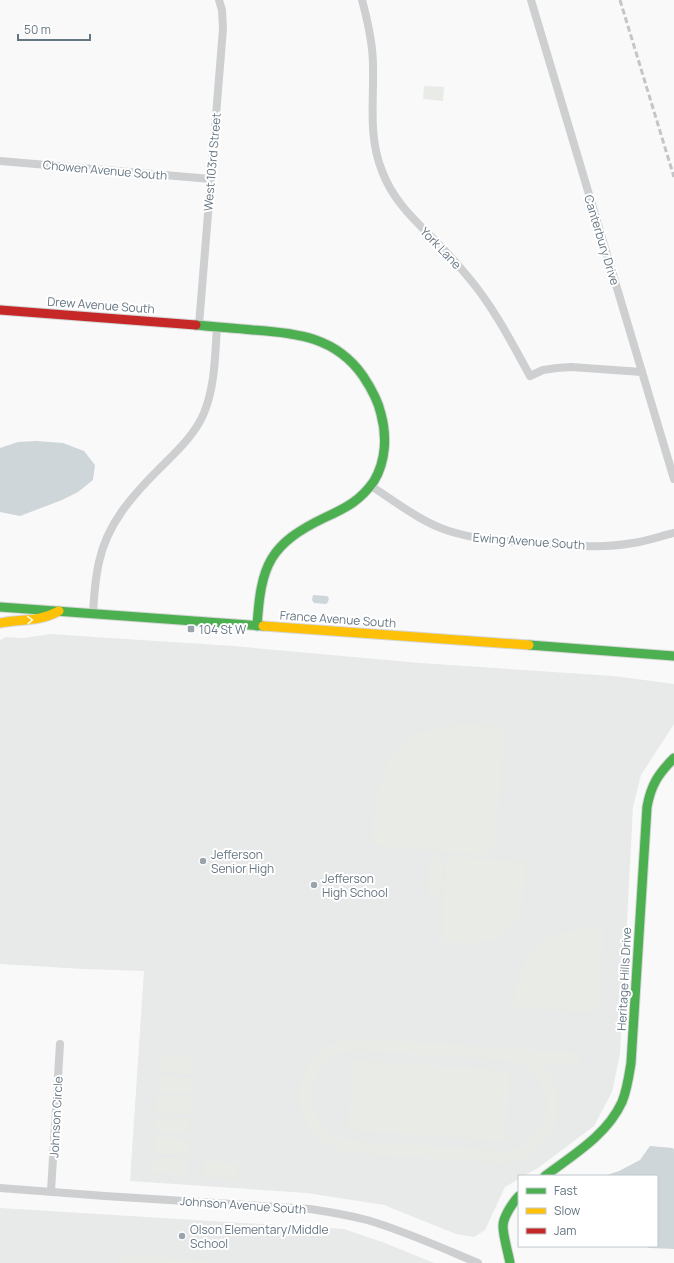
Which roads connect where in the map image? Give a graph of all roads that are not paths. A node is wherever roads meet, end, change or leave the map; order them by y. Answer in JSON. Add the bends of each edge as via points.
{"nodes":[{"id":1,"x":219,"y":0,"type":"edge"},
{"id":2,"x":362,"y":0,"type":"edge"},
{"id":3,"x":531,"y":0,"type":"edge"},
{"id":4,"x":0,"y":161,"type":"edge"},
{"id":5,"x":211,"y":179,"type":"junction"},
{"id":6,"x":0,"y":310,"type":"edge"},
{"id":7,"x":200,"y":325,"type":"junction"},
{"id":8,"x":217,"y":327,"type":"junction"},
{"id":9,"x":642,"y":372,"type":"junction"},
{"id":10,"x":674,"y":479,"type":"edge"},
{"id":11,"x":371,"y":486,"type":"junction"},
{"id":12,"x":674,"y":532,"type":"edge"},
{"id":13,"x":0,"y":607,"type":"edge"},
{"id":14,"x":59,"y":611,"type":"junction"},
{"id":15,"x":92,"y":613,"type":"junction"},
{"id":16,"x":0,"y":623,"type":"edge"},
{"id":17,"x":257,"y":626,"type":"junction"},
{"id":18,"x":674,"y":656,"type":"edge"},
{"id":19,"x":674,"y":758,"type":"edge"},
{"id":20,"x":60,"y":1044,"type":"dead end"},
{"id":21,"x":546,"y":1175,"type":"edge"},
{"id":22,"x":0,"y":1188,"type":"edge"},
{"id":23,"x":52,"y":1191,"type":"junction"},
{"id":24,"x":518,"y":1197,"type":"edge"},
{"id":25,"x":478,"y":1263,"type":"edge"},
{"id":26,"x":510,"y":1263,"type":"edge"}],
"edges":[{"from":1,"to":5,"type":"street","name":"West 103rd Street","via":[[223,28]]},
{"from":2,"to":9,"type":"street","name":"York Lane","via":[[370,27],[373,64],[372,125],[375,148],[382,171],[405,211],[447,253],[492,309],[530,376],[543,370],[571,367]]},
{"from":3,"to":9,"type":"street","name":"Canterbury Drive"},
{"from":4,"to":5,"type":"street","name":"Chowen Avenue South"},
{"from":5,"to":7,"type":"street","name":"West 103rd Street"},
{"from":6,"to":7,"type":"street","name":"Drew Avenue South"},
{"from":7,"to":8,"type":"street","name":"Drew Avenue South"},
{"from":8,"to":11,"type":"street","via":[[306,336],[329,345],[359,370],[371,386],[385,426],[385,451],[381,468]]},
{"from":8,"to":15,"type":"street","via":[[211,395],[204,415],[179,449],[140,489],[114,522],[98,562]]},
{"from":9,"to":10,"type":"street","name":"Canterbury Drive"},
{"from":11,"to":12,"type":"street","name":"Ewing Avenue South","via":[[429,523],[469,537],[568,546],[601,546],[633,543]]},
{"from":11,"to":17,"type":"street","via":[[360,498],[306,527],[279,549],[262,580]]},
{"from":13,"to":14,"type":"street","name":"France Avenue South"},
{"from":14,"to":15,"type":"street","name":"France Avenue South"},
{"from":16,"to":14,"type":"street","one_way":true,"via":[[46,618]]},
{"from":15,"to":17,"type":"street","name":"France Avenue South"},
{"from":17,"to":18,"type":"street","name":"France Avenue South"},
{"from":19,"to":21,"type":"street","name":"Heritage Hills Drive","via":[[661,771],[648,798],[628,1083],[622,1102],[612,1120],[599,1135]]},
{"from":20,"to":23,"type":"street","name":"Johnson Circle"},
{"from":22,"to":23,"type":"street","name":"Johnson Avenue South"},
{"from":23,"to":25,"type":"street","name":"Johnson Avenue South","via":[[340,1213],[396,1230]]},
{"from":24,"to":26,"type":"street","via":[[503,1225]]}]}
